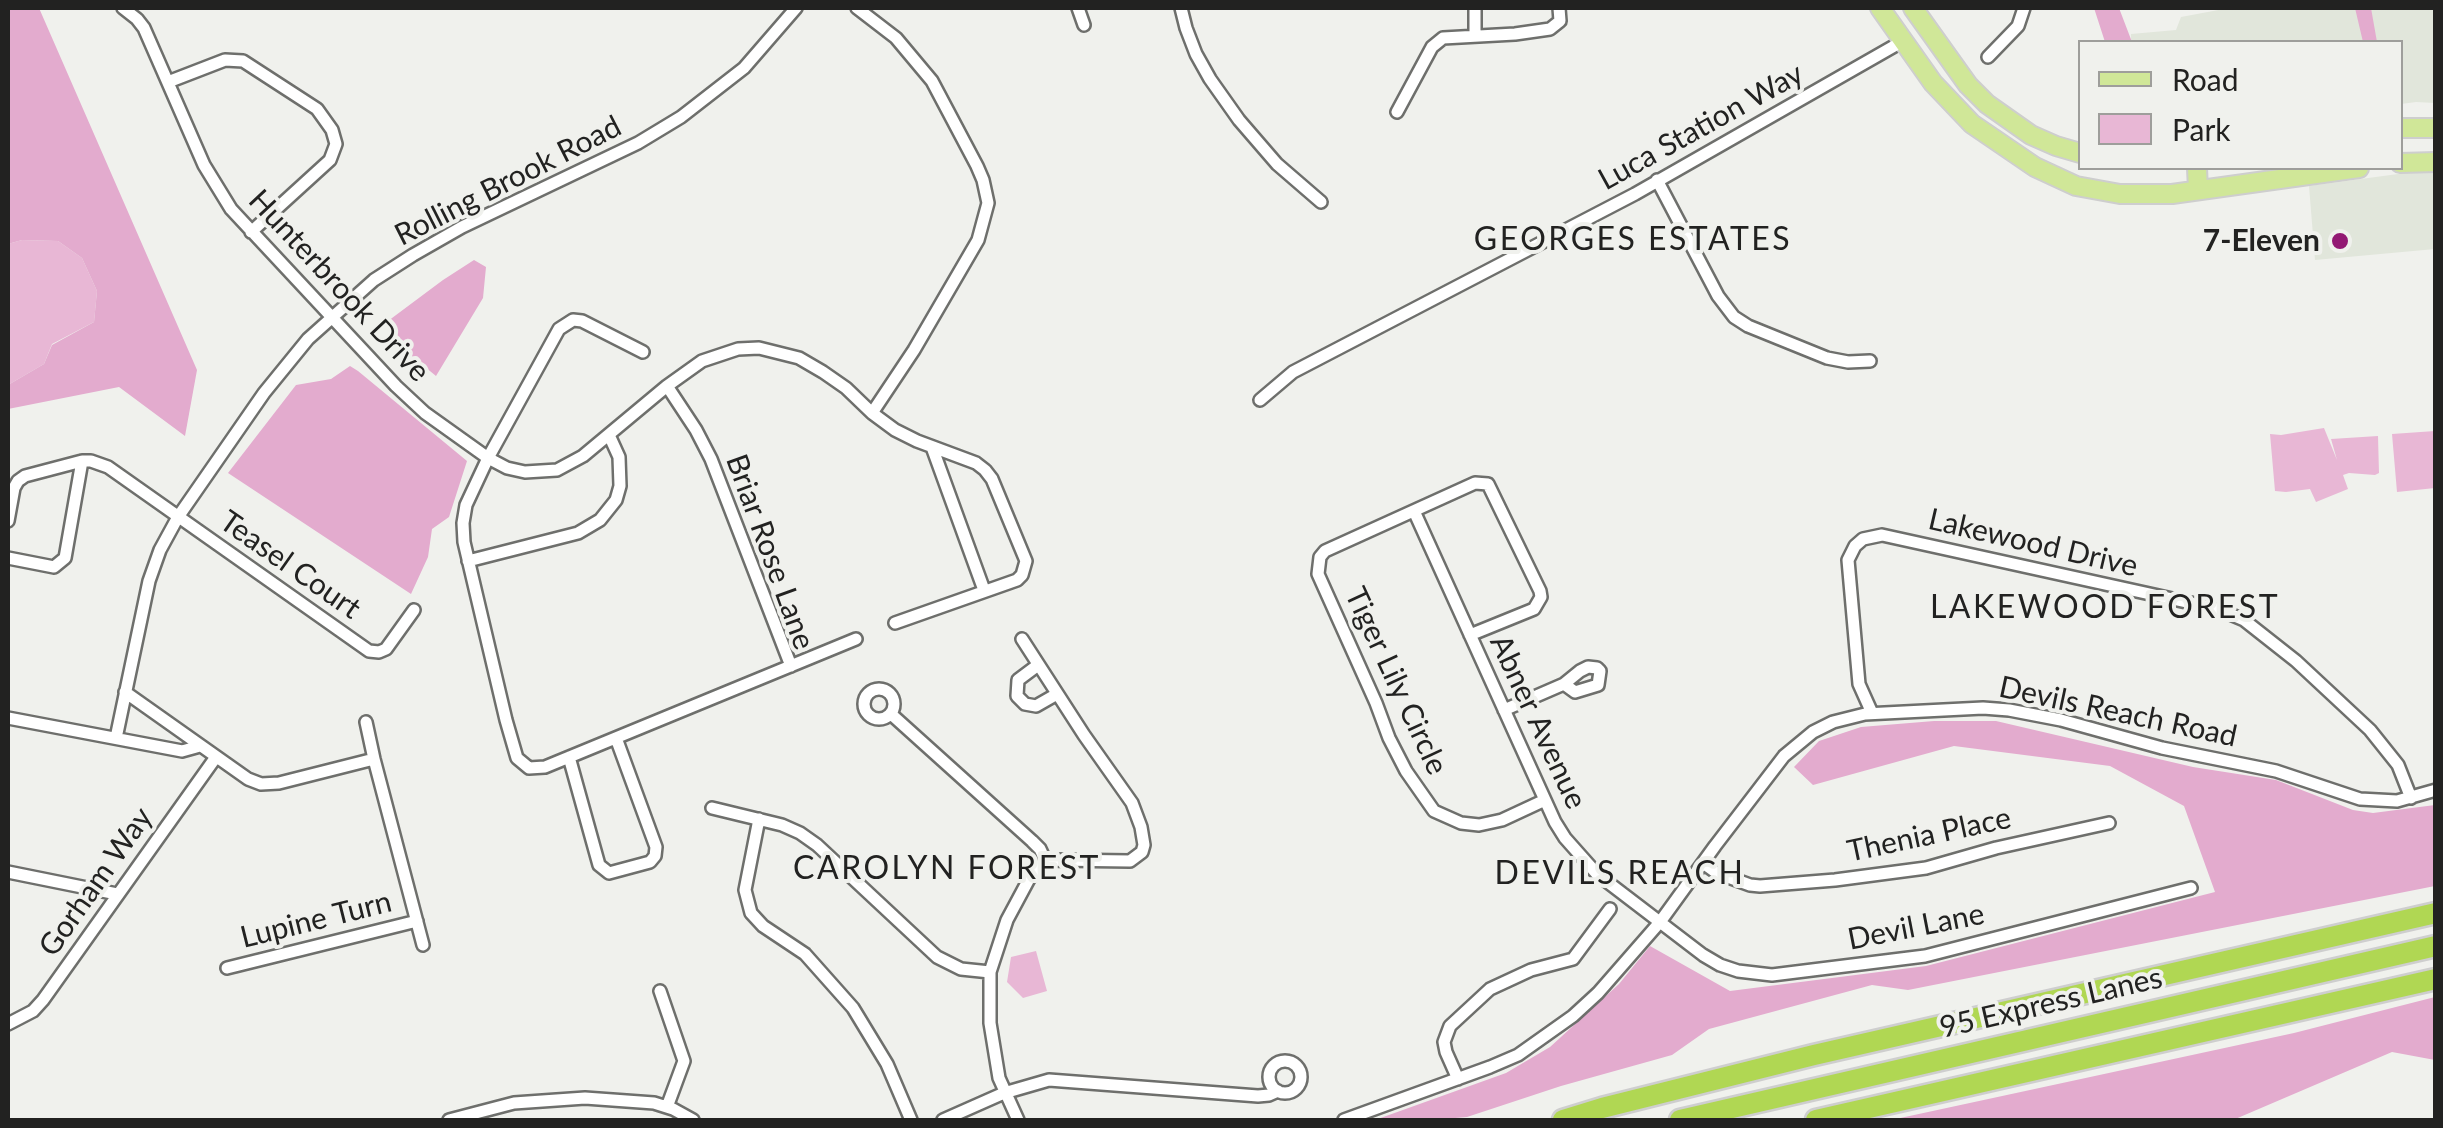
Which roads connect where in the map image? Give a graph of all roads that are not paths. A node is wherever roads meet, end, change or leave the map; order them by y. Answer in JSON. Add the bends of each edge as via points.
{"nodes":[{"id":1,"x":796,"y":8,"type":"edge"},
{"id":2,"x":856,"y":8,"type":"edge"},
{"id":3,"x":1078,"y":8,"type":"edge"},
{"id":4,"x":1182,"y":8,"type":"edge"},
{"id":5,"x":1474,"y":8,"type":"edge"},
{"id":6,"x":1559,"y":8,"type":"edge"},
{"id":7,"x":1880,"y":8,"type":"edge"},
{"id":8,"x":1913,"y":8,"type":"edge"},
{"id":9,"x":2024,"y":8,"type":"edge"},
{"id":10,"x":130,"y":10,"type":"edge"},
{"id":11,"x":1084,"y":25,"type":"dead end"},
{"id":12,"x":1476,"y":35,"type":"junction"},
{"id":13,"x":1903,"y":41,"type":"junction"},
{"id":14,"x":1988,"y":56,"type":"dead end"},
{"id":15,"x":168,"y":82,"type":"junction"},
{"id":16,"x":1397,"y":112,"type":"dead end"},
{"id":17,"x":2403,"y":128,"type":"edge"},
{"id":18,"x":2436,"y":128,"type":"edge"},
{"id":19,"x":2078,"y":152,"type":"edge"},
{"id":20,"x":2436,"y":162,"type":"edge"},
{"id":21,"x":2403,"y":163,"type":"edge"},
{"id":22,"x":2197,"y":170,"type":"edge"},
{"id":23,"x":2344,"y":170,"type":"edge"},
{"id":24,"x":1657,"y":180,"type":"junction"},
{"id":25,"x":2198,"y":190,"type":"junction"},
{"id":26,"x":1322,"y":202,"type":"dead end"},
{"id":27,"x":251,"y":232,"type":"junction"},
{"id":28,"x":332,"y":317,"type":"junction"},
{"id":29,"x":643,"y":352,"type":"dead end"},
{"id":30,"x":1870,"y":361,"type":"dead end"},
{"id":31,"x":666,"y":386,"type":"junction"},
{"id":32,"x":1260,"y":400,"type":"dead end"},
{"id":33,"x":872,"y":412,"type":"junction"},
{"id":34,"x":609,"y":435,"type":"junction"},
{"id":35,"x":932,"y":447,"type":"junction"},
{"id":36,"x":488,"y":458,"type":"junction"},
{"id":37,"x":82,"y":461,"type":"junction"},
{"id":38,"x":1414,"y":511,"type":"junction"},
{"id":39,"x":178,"y":516,"type":"junction"},
{"id":40,"x":8,"y":521,"type":"edge"},
{"id":41,"x":8,"y":558,"type":"edge"},
{"id":42,"x":468,"y":561,"type":"junction"},
{"id":43,"x":984,"y":590,"type":"junction"},
{"id":44,"x":414,"y":610,"type":"dead end"},
{"id":45,"x":895,"y":624,"type":"dead end"},
{"id":46,"x":1470,"y":636,"type":"junction"},
{"id":47,"x":856,"y":639,"type":"dead end"},
{"id":48,"x":1022,"y":639,"type":"dead end"},
{"id":49,"x":1038,"y":665,"type":"junction"},
{"id":50,"x":791,"y":666,"type":"junction"},
{"id":51,"x":1564,"y":684,"type":"dead end"},
{"id":52,"x":125,"y":692,"type":"junction"},
{"id":53,"x":1057,"y":694,"type":"junction"},
{"id":54,"x":1504,"y":710,"type":"junction"},
{"id":55,"x":890,"y":714,"type":"dead end"},
{"id":56,"x":1872,"y":714,"type":"junction"},
{"id":57,"x":8,"y":718,"type":"edge"},
{"id":58,"x":366,"y":722,"type":"dead end"},
{"id":59,"x":116,"y":738,"type":"junction"},
{"id":60,"x":616,"y":738,"type":"junction"},
{"id":61,"x":200,"y":746,"type":"junction"},
{"id":62,"x":216,"y":757,"type":"junction"},
{"id":63,"x":569,"y":757,"type":"junction"},
{"id":64,"x":374,"y":759,"type":"junction"},
{"id":65,"x":2436,"y":790,"type":"edge"},
{"id":66,"x":2411,"y":798,"type":"junction"},
{"id":67,"x":1545,"y":800,"type":"junction"},
{"id":68,"x":712,"y":808,"type":"dead end"},
{"id":69,"x":759,"y":819,"type":"junction"},
{"id":70,"x":2108,"y":823,"type":"dead end"},
{"id":71,"x":1046,"y":862,"type":"junction"},
{"id":72,"x":1703,"y":863,"type":"junction"},
{"id":73,"x":8,"y":872,"type":"edge"},
{"id":74,"x":2191,"y":888,"type":"dead end"},
{"id":75,"x":117,"y":894,"type":"junction"},
{"id":76,"x":1610,"y":909,"type":"dead end"},
{"id":77,"x":2436,"y":913,"type":"edge"},
{"id":78,"x":416,"y":921,"type":"junction"},
{"id":79,"x":1660,"y":922,"type":"junction"},
{"id":80,"x":422,"y":944,"type":"dead end"},
{"id":81,"x":2436,"y":946,"type":"edge"},
{"id":82,"x":227,"y":968,"type":"dead end"},
{"id":83,"x":990,"y":972,"type":"junction"},
{"id":84,"x":2436,"y":980,"type":"edge"},
{"id":85,"x":660,"y":991,"type":"dead end"},
{"id":86,"x":8,"y":1024,"type":"edge"},
{"id":87,"x":1458,"y":1079,"type":"junction"},
{"id":88,"x":1278,"y":1091,"type":"dead end"},
{"id":89,"x":1004,"y":1094,"type":"junction"},
{"id":90,"x":668,"y":1106,"type":"junction"},
{"id":91,"x":449,"y":1120,"type":"edge"},
{"id":92,"x":693,"y":1120,"type":"edge"},
{"id":93,"x":911,"y":1120,"type":"edge"},
{"id":94,"x":943,"y":1120,"type":"edge"},
{"id":95,"x":1018,"y":1120,"type":"edge"},
{"id":96,"x":1344,"y":1120,"type":"edge"},
{"id":97,"x":1563,"y":1120,"type":"edge"},
{"id":98,"x":1680,"y":1120,"type":"edge"},
{"id":99,"x":1816,"y":1120,"type":"edge"}],
"edges":[{"from":1,"to":28,"type":"street","name":"Rolling Brook Road","via":[[744,68],[680,118],[413,255]]},
{"from":2,"to":33,"type":"street","via":[[896,38],[932,81],[977,166],[988,203],[978,240]]},
{"from":3,"to":11,"type":"street"},
{"from":4,"to":26,"type":"street","via":[[1203,66],[1261,147]]},
{"from":5,"to":12,"type":"street"},
{"from":6,"to":12,"type":"street","via":[[1560,20],[1550,29]]},
{"from":7,"to":13,"type":"main road"},
{"from":8,"to":19,"type":"main road","via":[[1987,104],[2031,134]]},
{"from":9,"to":14,"type":"street","via":[[2018,26]]},
{"from":10,"to":15,"type":"street","name":"Hunterbrook Drive"},
{"from":12,"to":16,"type":"street","via":[[1436,43]]},
{"from":13,"to":24,"type":"street","name":"Luca Station Way"},
{"from":13,"to":25,"type":"main road","via":[[1972,124],[2035,167],[2112,193]]},
{"from":15,"to":27,"type":"street","name":"Hunterbrook Drive","via":[[204,166]]},
{"from":15,"to":27,"type":"street","via":[[225,60],[243,62],[317,110],[332,130],[330,160]]},
{"from":17,"to":18,"type":"main road"},
{"from":20,"to":21,"type":"main road"},
{"from":22,"to":25,"type":"main road"},
{"from":23,"to":25,"type":"main road"},
{"from":24,"to":30,"type":"street","via":[[1734,317],[1826,358]]},
{"from":24,"to":32,"type":"street","name":"Luca Station Way","via":[[1293,372]]},
{"from":27,"to":28,"type":"street","name":"Hunterbrook Drive"},
{"from":28,"to":36,"type":"street","name":"Hunterbrook Drive","via":[[424,413]]},
{"from":28,"to":39,"type":"street","name":"Rolling Brook Road","via":[[264,393]]},
{"from":29,"to":36,"type":"street","via":[[586,322],[565,323]]},
{"from":31,"to":33,"type":"street","via":[[702,361],[758,348],[811,365]]},
{"from":31,"to":34,"type":"street"},
{"from":31,"to":50,"type":"street","name":"Briar Rose Lane","via":[[711,460]]},
{"from":33,"to":35,"type":"street"},
{"from":34,"to":36,"type":"street","name":"Hunterbrook Drive","via":[[557,470],[525,472]]},
{"from":34,"to":42,"type":"street","via":[[620,486],[600,520],[578,533]]},
{"from":35,"to":43,"type":"street"},
{"from":35,"to":43,"type":"street","via":[[985,470],[1026,561],[1016,580]]},
{"from":36,"to":42,"type":"street","via":[[466,505]]},
{"from":37,"to":39,"type":"street","name":"Teasel Court","via":[[108,467]]},
{"from":37,"to":40,"type":"street","via":[[18,480]]},
{"from":37,"to":41,"type":"street","via":[[65,558],[54,567]]},
{"from":38,"to":46,"type":"street","name":"Abner Avenue"},
{"from":38,"to":46,"type":"street","name":"Tiger Lily Circle","via":[[1488,484],[1540,590],[1534,609]]},
{"from":38,"to":67,"type":"street","name":"Tiger Lily Circle","via":[[1325,551],[1318,565],[1389,738],[1419,792],[1446,819],[1478,825]]},
{"from":39,"to":44,"type":"street","name":"Teasel Court","via":[[369,651],[386,649]]},
{"from":39,"to":52,"type":"street","name":"Rolling Brook Road","via":[[149,581]]},
{"from":42,"to":63,"type":"street","name":"Briar Rose Lane","via":[[518,758],[529,768]]},
{"from":43,"to":45,"type":"street"},
{"from":46,"to":54,"type":"street","name":"Abner Avenue"},
{"from":47,"to":50,"type":"street"},
{"from":48,"to":49,"type":"street"},
{"from":49,"to":53,"type":"street"},
{"from":49,"to":53,"type":"street","via":[[1018,680],[1017,696],[1036,706]]},
{"from":50,"to":60,"type":"street","name":"Briar Rose Lane"},
{"from":51,"to":54,"type":"street"},
{"from":52,"to":59,"type":"street","name":"Rolling Brook Road"},
{"from":52,"to":61,"type":"street"},
{"from":53,"to":71,"type":"street","via":[[1132,803],[1144,845],[1130,861]]},
{"from":54,"to":67,"type":"street","name":"Abner Avenue"},
{"from":55,"to":71,"type":"street","via":[[1032,841]]},
{"from":56,"to":66,"type":"street","name":"Devils Reach Road","via":[[2014,710],[2276,771],[2360,799]]},
{"from":56,"to":66,"type":"street","name":"Lakewood Drive","via":[[1859,684],[1848,560],[1863,539],[1882,535],[2244,620],[2370,730],[2391,754]]},
{"from":56,"to":72,"type":"street","name":"Devils Reach Road","via":[[1834,722],[1793,747]]},
{"from":57,"to":59,"type":"street"},
{"from":58,"to":64,"type":"street","name":"Lupine Turn"},
{"from":59,"to":61,"type":"street","via":[[182,751]]},
{"from":60,"to":63,"type":"street","name":"Briar Rose Lane"},
{"from":60,"to":63,"type":"street","via":[[656,847],[650,862],[610,872],[599,865]]},
{"from":61,"to":62,"type":"street"},
{"from":62,"to":64,"type":"street","via":[[248,779],[270,784]]},
{"from":62,"to":75,"type":"street","name":"Gorham Way"},
{"from":64,"to":78,"type":"street","name":"Lupine Turn"},
{"from":65,"to":66,"type":"street","name":"Devils Reach Road"},
{"from":67,"to":79,"type":"street","name":"Abner Avenue","via":[[1579,857]]},
{"from":68,"to":69,"type":"street"},
{"from":69,"to":83,"type":"street","via":[[817,846],[936,957]]},
{"from":69,"to":93,"type":"street","via":[[745,890],[751,912],[806,954],[853,1008]]},
{"from":70,"to":72,"type":"street","name":"Thenia Place","via":[[1926,868],[1836,880],[1750,885]]},
{"from":71,"to":83,"type":"street","via":[[1006,920]]},
{"from":72,"to":79,"type":"street","name":"Devils Reach Road"},
{"from":73,"to":75,"type":"street"},
{"from":74,"to":79,"type":"street","name":"Devil Lane","via":[[1925,956],[1772,975],[1720,964]]},
{"from":75,"to":86,"type":"street","name":"Gorham Way","via":[[43,1000]]},
{"from":76,"to":87,"type":"street","via":[[1573,959],[1490,989],[1450,1026],[1446,1052]]},
{"from":77,"to":97,"type":"highway"},
{"from":78,"to":80,"type":"street","name":"Lupine Turn"},
{"from":78,"to":82,"type":"street","name":"Lupine Turn"},
{"from":79,"to":87,"type":"street","name":"Devils Reach Road","via":[[1573,1016],[1518,1054]]},
{"from":81,"to":98,"type":"highway","name":"95 Express Lanes"},
{"from":83,"to":89,"type":"street","via":[[990,1023]]},
{"from":84,"to":99,"type":"highway"},
{"from":85,"to":90,"type":"street","via":[[684,1061]]},
{"from":87,"to":96,"type":"street","name":"Devils Reach Road"},
{"from":88,"to":89,"type":"street","via":[[1262,1096],[1056,1080]]},
{"from":89,"to":94,"type":"street"},
{"from":89,"to":95,"type":"street"},
{"from":90,"to":91,"type":"street","via":[[546,1099]]},
{"from":90,"to":92,"type":"street"}]}
